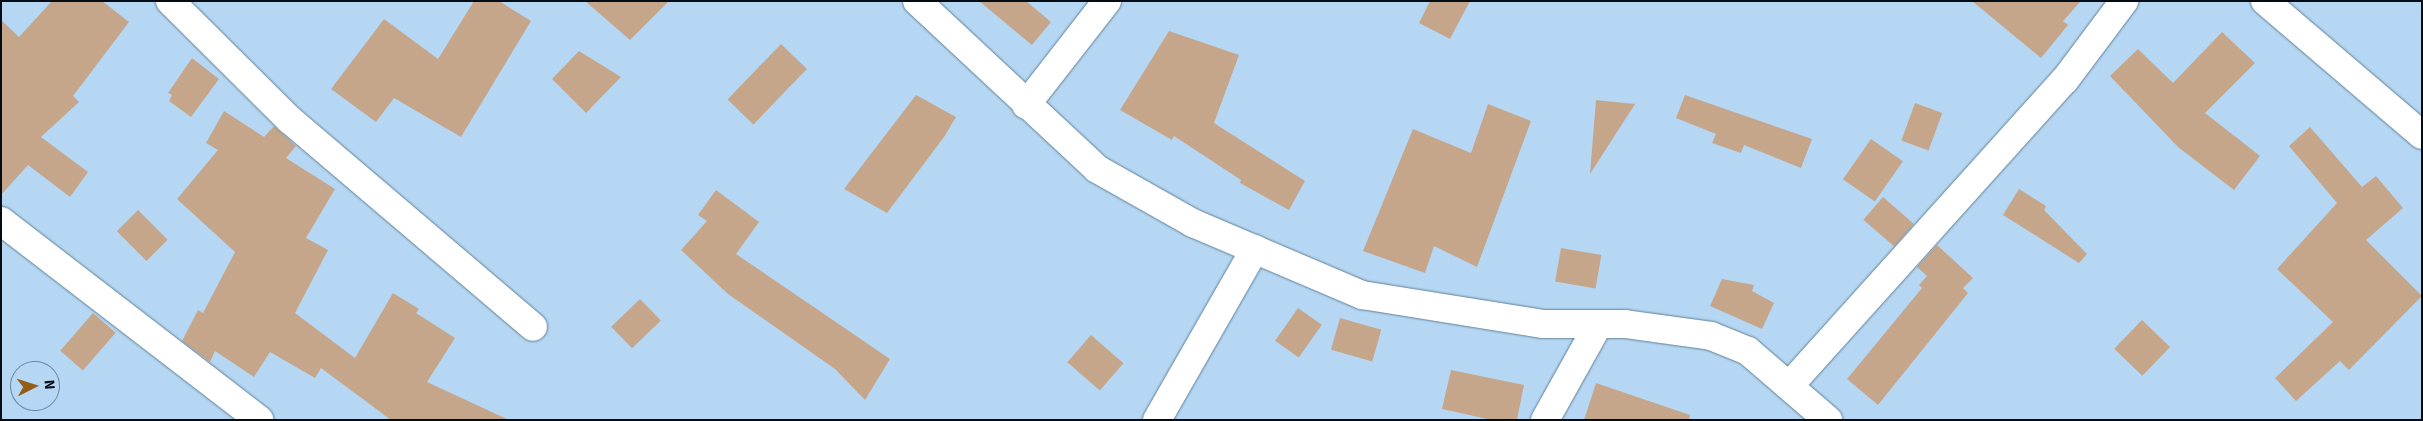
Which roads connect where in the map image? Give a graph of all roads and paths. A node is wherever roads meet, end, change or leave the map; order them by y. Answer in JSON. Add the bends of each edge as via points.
{"nodes":[{"id":1,"x":170,"y":1,"type":"edge"},
{"id":2,"x":917,"y":1,"type":"edge"},
{"id":3,"x":1106,"y":1,"type":"edge"},
{"id":4,"x":2124,"y":1,"type":"edge"},
{"id":5,"x":2265,"y":1,"type":"edge"},
{"id":6,"x":1026,"y":105,"type":"junction"},
{"id":7,"x":2422,"y":135,"type":"edge"},
{"id":8,"x":1,"y":221,"type":"edge"},
{"id":9,"x":1255,"y":249,"type":"junction"},
{"id":10,"x":1598,"y":325,"type":"junction"},
{"id":11,"x":533,"y":327,"type":"dead end"},
{"id":12,"x":1789,"y":386,"type":"junction"},
{"id":13,"x":259,"y":420,"type":"edge"},
{"id":14,"x":1157,"y":420,"type":"edge"},
{"id":15,"x":1545,"y":420,"type":"edge"},
{"id":16,"x":1828,"y":420,"type":"edge"}],
"edges":[{"from":1,"to":11,"type":"street","via":[[290,120]]},
{"from":2,"to":6,"type":"street"},
{"from":3,"to":6,"type":"street"},
{"from":4,"to":12,"type":"street","via":[[2065,80]]},
{"from":5,"to":7,"type":"street"},
{"from":6,"to":9,"type":"street","via":[[1097,169],[1193,222]]},
{"from":8,"to":13,"type":"street"},
{"from":9,"to":10,"type":"street","via":[[1362,295],[1544,324]]},
{"from":9,"to":14,"type":"street"},
{"from":10,"to":12,"type":"street","via":[[1625,324],[1711,336],[1748,351]]},
{"from":10,"to":15,"type":"street"},
{"from":12,"to":16,"type":"street"}]}
